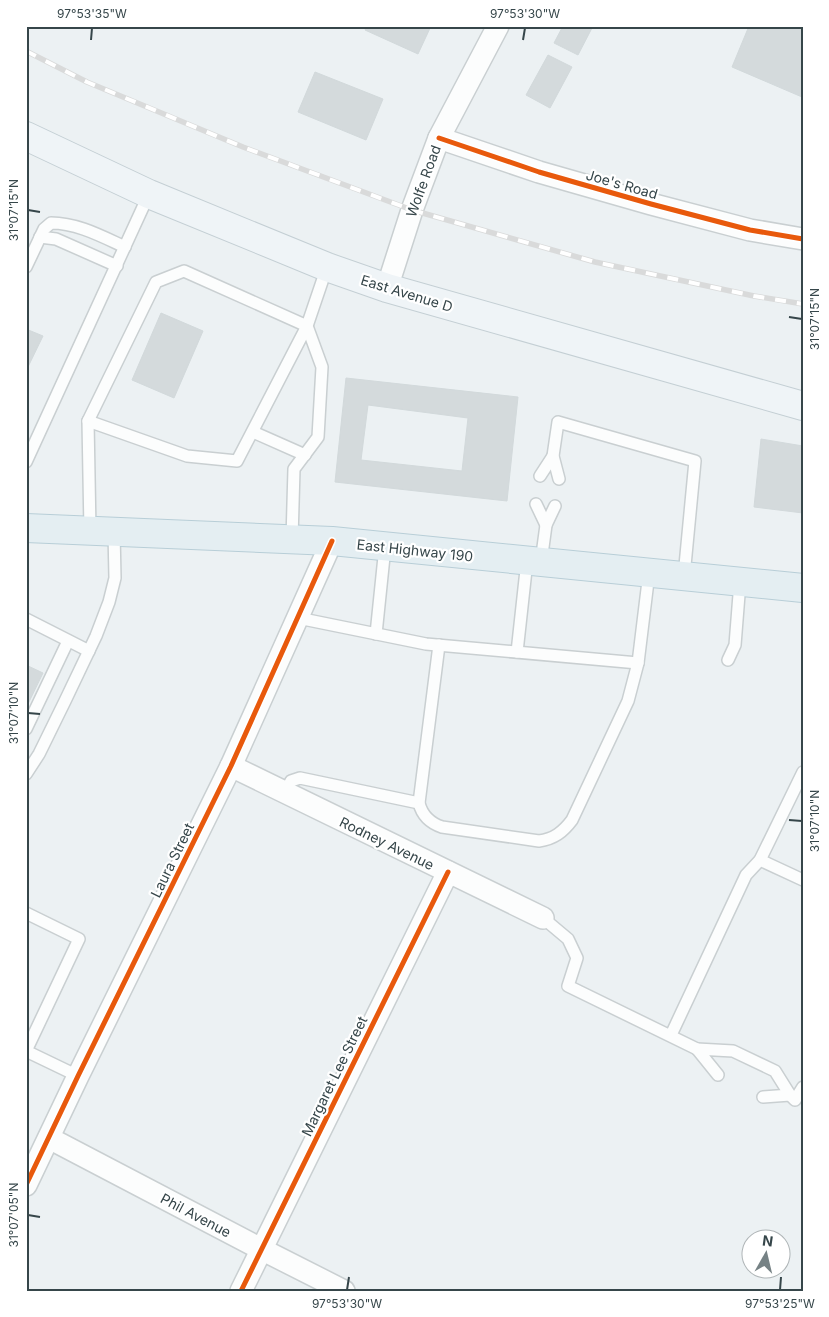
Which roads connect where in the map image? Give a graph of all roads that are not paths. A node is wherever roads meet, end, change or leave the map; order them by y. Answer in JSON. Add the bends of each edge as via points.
{"nodes":[{"id":1,"x":498,"y":26,"type":"edge"},
{"id":2,"x":26,"y":136,"type":"edge"},
{"id":3,"x":439,"y":138,"type":"junction"},
{"id":4,"x":150,"y":194,"type":"junction"},
{"id":5,"x":40,"y":237,"type":"junction"},
{"id":6,"x":803,"y":239,"type":"edge"},
{"id":7,"x":125,"y":247,"type":"junction"},
{"id":8,"x":117,"y":266,"type":"junction"},
{"id":9,"x":26,"y":267,"type":"edge"},
{"id":10,"x":327,"y":267,"type":"junction"},
{"id":11,"x":387,"y":288,"type":"junction"},
{"id":12,"x":307,"y":326,"type":"junction"},
{"id":13,"x":803,"y":406,"type":"edge"},
{"id":14,"x":88,"y":421,"type":"junction"},
{"id":15,"x":253,"y":432,"type":"junction"},
{"id":16,"x":305,"y":455,"type":"junction"},
{"id":17,"x":553,"y":456,"type":"junction"},
{"id":18,"x":27,"y":458,"type":"edge"},
{"id":19,"x":540,"y":476,"type":"dead end"},
{"id":20,"x":559,"y":478,"type":"dead end"},
{"id":21,"x":536,"y":504,"type":"dead end"},
{"id":22,"x":556,"y":506,"type":"dead end"},
{"id":23,"x":546,"y":525,"type":"junction"},
{"id":24,"x":26,"y":528,"type":"edge"},
{"id":25,"x":102,"y":531,"type":"junction"},
{"id":26,"x":292,"y":540,"type":"junction"},
{"id":27,"x":332,"y":541,"type":"junction"},
{"id":28,"x":385,"y":547,"type":"junction"},
{"id":29,"x":534,"y":562,"type":"junction"},
{"id":30,"x":649,"y":573,"type":"junction"},
{"id":31,"x":684,"y":576,"type":"junction"},
{"id":32,"x":740,"y":582,"type":"junction"},
{"id":33,"x":803,"y":588,"type":"edge"},
{"id":34,"x":298,"y":618,"type":"junction"},
{"id":35,"x":26,"y":620,"type":"edge"},
{"id":36,"x":376,"y":634,"type":"junction"},
{"id":37,"x":68,"y":641,"type":"junction"},
{"id":38,"x":439,"y":645,"type":"junction"},
{"id":39,"x":89,"y":651,"type":"junction"},
{"id":40,"x":517,"y":652,"type":"junction"},
{"id":41,"x":728,"y":660,"type":"dead end"},
{"id":42,"x":638,"y":663,"type":"junction"},
{"id":43,"x":26,"y":728,"type":"edge"},
{"id":44,"x":231,"y":766,"type":"junction"},
{"id":45,"x":803,"y":772,"type":"edge"},
{"id":46,"x":26,"y":774,"type":"edge"},
{"id":47,"x":285,"y":793,"type":"junction"},
{"id":48,"x":419,"y":803,"type":"junction"},
{"id":49,"x":760,"y":860,"type":"junction"},
{"id":50,"x":448,"y":872,"type":"junction"},
{"id":51,"x":803,"y":880,"type":"edge"},
{"id":52,"x":26,"y":913,"type":"edge"},
{"id":53,"x":543,"y":918,"type":"joint"},
{"id":54,"x":670,"y":1036,"type":"junction"},
{"id":55,"x":697,"y":1049,"type":"junction"},
{"id":56,"x":26,"y":1051,"type":"edge"},
{"id":57,"x":78,"y":1076,"type":"junction"},
{"id":58,"x":718,"y":1076,"type":"dead end"},
{"id":59,"x":803,"y":1087,"type":"edge"},
{"id":60,"x":763,"y":1097,"type":"dead end"},
{"id":61,"x":796,"y":1099,"type":"edge"},
{"id":62,"x":49,"y":1138,"type":"junction"},
{"id":63,"x":26,"y":1185,"type":"edge"},
{"id":64,"x":261,"y":1249,"type":"junction"},
{"id":65,"x":241,"y":1291,"type":"edge"},
{"id":66,"x":344,"y":1291,"type":"edge"}],
"edges":[{"from":1,"to":3,"type":"street","name":"Wolfe Road"},
{"from":2,"to":4,"type":"main road","name":"East Avenue D"},
{"from":3,"to":6,"type":"street","name":"Joe's Road","via":[[539,172],[651,204],[750,230]]},
{"from":3,"to":11,"type":"street","name":"Wolfe Road"},
{"from":4,"to":7,"type":"lane"},
{"from":4,"to":10,"type":"main road","name":"East Avenue D"},
{"from":5,"to":7,"type":"lane","via":[[51,223],[61,223]]},
{"from":5,"to":8,"type":"lane","via":[[56,239]]},
{"from":5,"to":9,"type":"lane"},
{"from":7,"to":8,"type":"lane"},
{"from":8,"to":18,"type":"lane"},
{"from":10,"to":11,"type":"main road","name":"East Avenue D"},
{"from":10,"to":12,"type":"lane"},
{"from":11,"to":13,"type":"main road","name":"East Avenue D"},
{"from":12,"to":14,"type":"lane","via":[[184,271],[156,282]]},
{"from":12,"to":15,"type":"lane"},
{"from":12,"to":16,"type":"lane","via":[[322,367],[318,437]]},
{"from":14,"to":15,"type":"lane","via":[[187,456],[237,461]]},
{"from":14,"to":25,"type":"lane"},
{"from":15,"to":16,"type":"lane"},
{"from":16,"to":26,"type":"lane","via":[[294,469]]},
{"from":17,"to":19,"type":"lane"},
{"from":17,"to":20,"type":"lane"},
{"from":17,"to":31,"type":"lane","via":[[558,422],[695,461]]},
{"from":21,"to":23,"type":"lane"},
{"from":22,"to":23,"type":"lane"},
{"from":23,"to":29,"type":"lane"},
{"from":24,"to":25,"type":"main road","name":"East Highway 190"},
{"from":25,"to":26,"type":"main road","name":"East Highway 190"},
{"from":25,"to":39,"type":"lane","via":[[116,578]]},
{"from":26,"to":27,"type":"main road","name":"East Highway 190"},
{"from":27,"to":28,"type":"main road","name":"East Highway 190"},
{"from":27,"to":34,"type":"street","name":"Laura Street"},
{"from":28,"to":29,"type":"main road","name":"East Highway 190"},
{"from":28,"to":36,"type":"lane"},
{"from":29,"to":30,"type":"main road","name":"East Highway 190"},
{"from":29,"to":40,"type":"lane"},
{"from":30,"to":31,"type":"main road","name":"East Highway 190"},
{"from":30,"to":42,"type":"lane"},
{"from":31,"to":32,"type":"main road","name":"East Highway 190"},
{"from":32,"to":33,"type":"main road","name":"East Highway 190"},
{"from":32,"to":41,"type":"lane","via":[[735,645]]},
{"from":34,"to":36,"type":"lane"},
{"from":34,"to":44,"type":"street","name":"Laura Street"},
{"from":35,"to":37,"type":"lane"},
{"from":36,"to":38,"type":"lane"},
{"from":37,"to":39,"type":"lane"},
{"from":37,"to":43,"type":"lane"},
{"from":38,"to":40,"type":"lane"},
{"from":38,"to":48,"type":"lane"},
{"from":39,"to":46,"type":"lane"},
{"from":40,"to":42,"type":"lane"},
{"from":42,"to":48,"type":"lane","via":[[628,701],[572,820],[558,835],[540,841],[442,827],[427,819]]},
{"from":44,"to":47,"type":"street","name":"Rodney Avenue"},
{"from":44,"to":57,"type":"street","name":"Laura Street"},
{"from":45,"to":49,"type":"lane"},
{"from":47,"to":48,"type":"lane","via":[[291,781],[300,778]]},
{"from":47,"to":50,"type":"street","name":"Rodney Avenue"},
{"from":49,"to":51,"type":"lane"},
{"from":49,"to":54,"type":"lane","via":[[746,875]]},
{"from":50,"to":53,"type":"street","name":"Rodney Avenue"},
{"from":50,"to":64,"type":"street","name":"Margaret Lee Street"},
{"from":52,"to":56,"type":"lane","via":[[79,939]]},
{"from":53,"to":54,"type":"lane","via":[[568,939],[577,958],[568,986]]},
{"from":54,"to":55,"type":"lane"},
{"from":55,"to":58,"type":"lane"},
{"from":55,"to":61,"type":"lane","via":[[733,1051],[775,1071]]},
{"from":56,"to":57,"type":"lane"},
{"from":57,"to":62,"type":"street","name":"Laura Street"},
{"from":59,"to":61,"type":"lane"},
{"from":60,"to":61,"type":"lane"},
{"from":62,"to":63,"type":"street","name":"Laura Street"},
{"from":62,"to":64,"type":"street","name":"Phil Avenue"},
{"from":64,"to":65,"type":"street","name":"Margaret Lee Street"},
{"from":64,"to":66,"type":"street","name":"Phil Avenue"}]}
